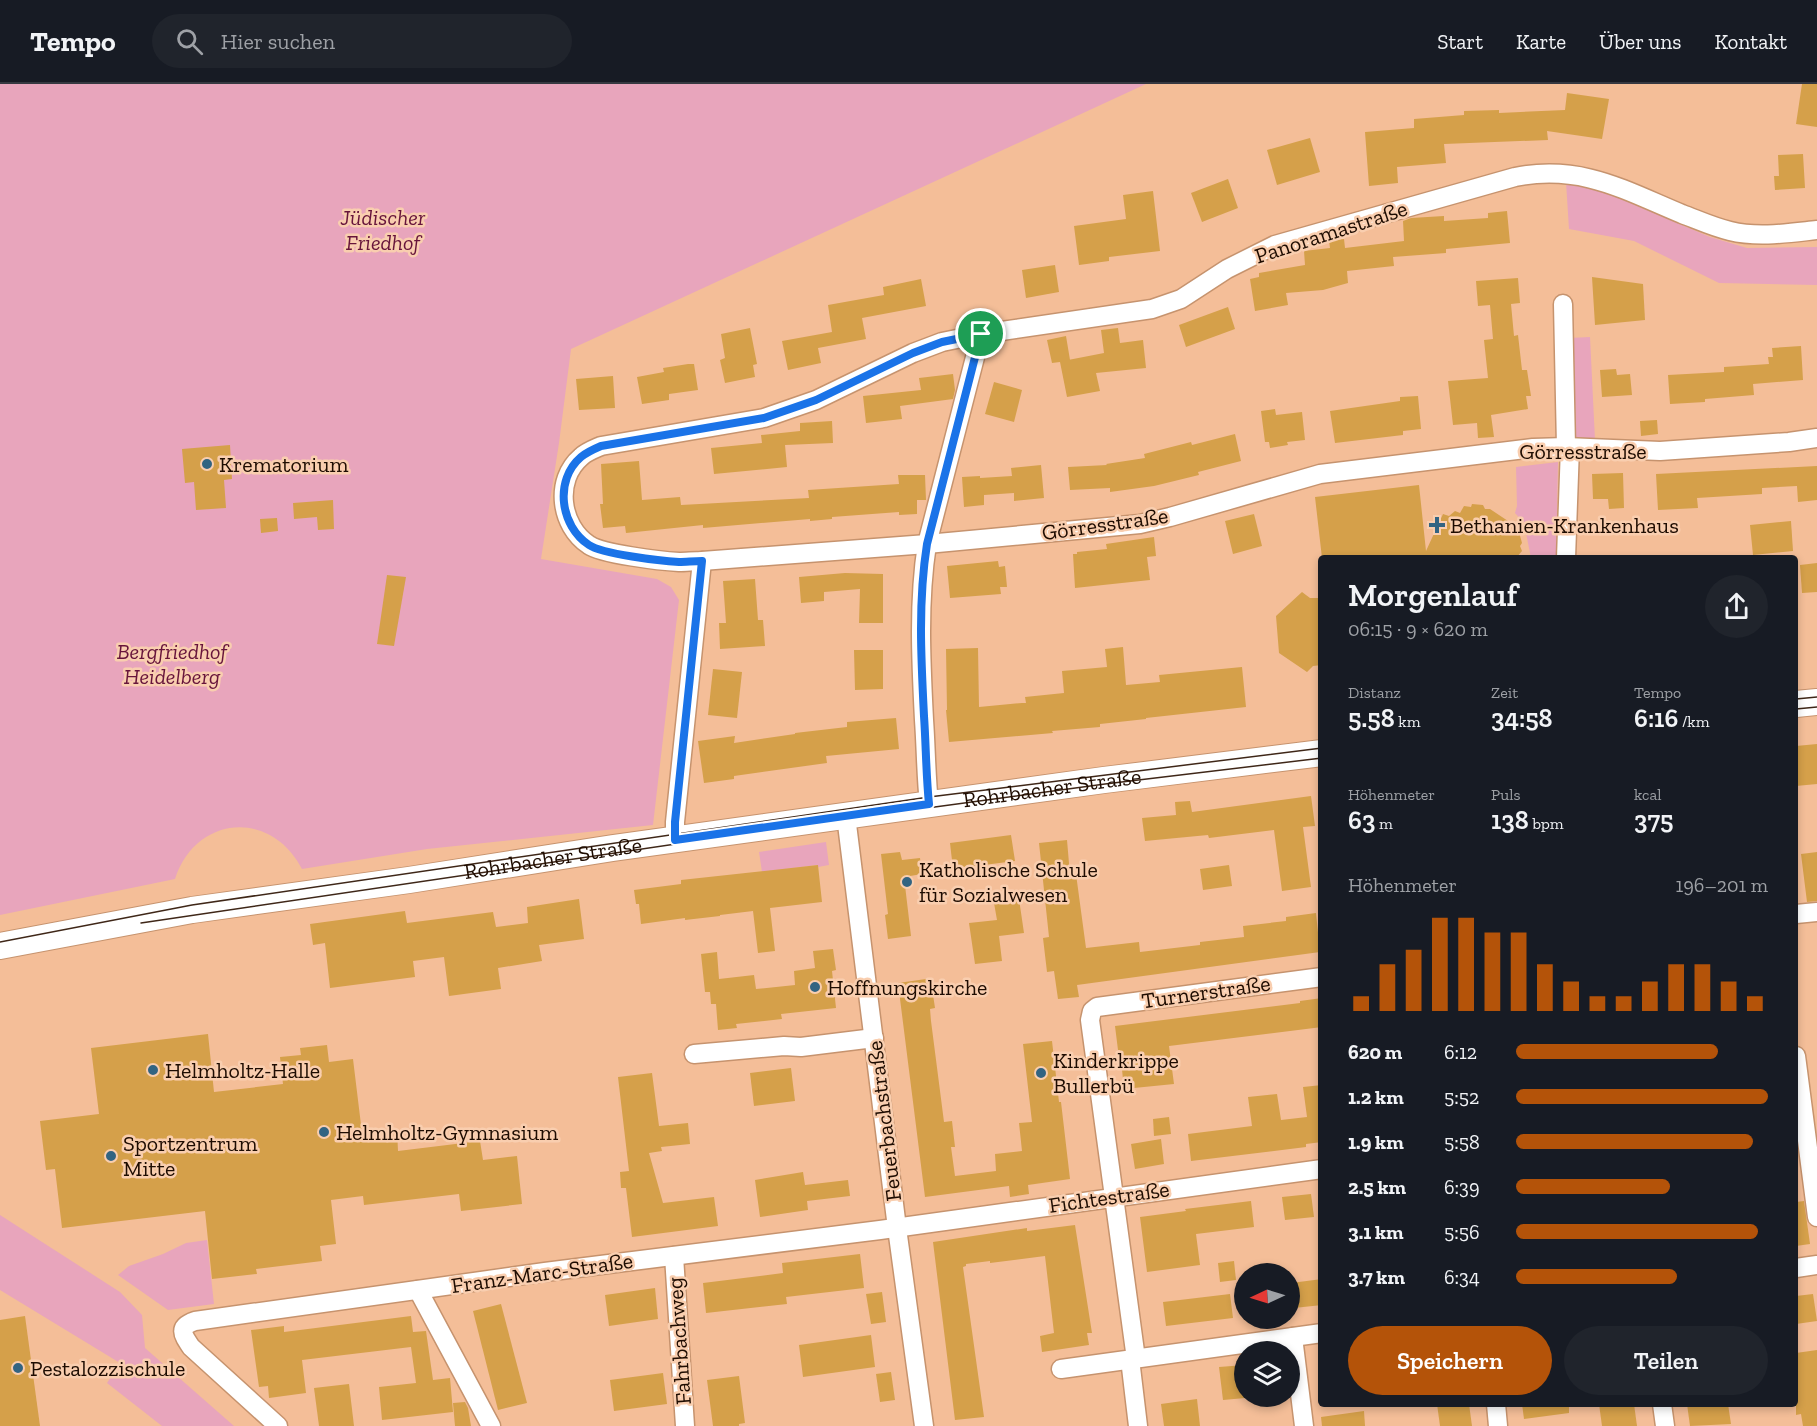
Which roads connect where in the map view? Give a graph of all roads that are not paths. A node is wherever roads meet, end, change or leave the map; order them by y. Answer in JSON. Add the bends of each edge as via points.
{"nodes":[{"id":1,"x":1817,"y":231,"type":"edge"},
{"id":2,"x":1563,"y":304,"type":"dead end"},
{"id":3,"x":981,"y":334,"type":"junction"},
{"id":4,"x":1817,"y":438,"type":"edge"},
{"id":5,"x":1568,"y":447,"type":"junction"},
{"id":6,"x":927,"y":544,"type":"junction"},
{"id":7,"x":1566,"y":555,"type":"edge"},
{"id":8,"x":702,"y":561,"type":"junction"},
{"id":9,"x":1817,"y":702,"type":"edge"},
{"id":10,"x":1798,"y":704,"type":"edge"},
{"id":11,"x":1318,"y":753,"type":"edge"},
{"id":12,"x":929,"y":804,"type":"junction"},
{"id":13,"x":846,"y":816,"type":"junction"},
{"id":14,"x":675,"y":840,"type":"junction"},
{"id":15,"x":1817,"y":912,"type":"edge"},
{"id":16,"x":1798,"y":914,"type":"edge"},
{"id":17,"x":0,"y":946,"type":"edge"},
{"id":18,"x":1318,"y":978,"type":"edge"},
{"id":19,"x":874,"y":1038,"type":"junction"},
{"id":20,"x":694,"y":1054,"type":"dead end"},
{"id":21,"x":1798,"y":1105,"type":"edge"},
{"id":22,"x":1318,"y":1170,"type":"edge"},
{"id":23,"x":1115,"y":1196,"type":"junction"},
{"id":24,"x":1817,"y":1216,"type":"edge"},
{"id":25,"x":897,"y":1228,"type":"junction"},
{"id":26,"x":674,"y":1256,"type":"junction"},
{"id":27,"x":1817,"y":1265,"type":"edge"},
{"id":28,"x":1798,"y":1268,"type":"edge"},
{"id":29,"x":418,"y":1290,"type":"junction"},
{"id":30,"x":1318,"y":1334,"type":"edge"},
{"id":31,"x":1293,"y":1337,"type":"junction"},
{"id":32,"x":1133,"y":1359,"type":"junction"},
{"id":33,"x":1061,"y":1369,"type":"dead end"},
{"id":34,"x":1496,"y":1407,"type":"edge"},
{"id":35,"x":1662,"y":1407,"type":"edge"},
{"id":36,"x":278,"y":1426,"type":"edge"},
{"id":37,"x":491,"y":1426,"type":"edge"},
{"id":38,"x":685,"y":1426,"type":"edge"},
{"id":39,"x":924,"y":1426,"type":"edge"},
{"id":40,"x":1138,"y":1426,"type":"edge"},
{"id":41,"x":1304,"y":1426,"type":"edge"},
{"id":42,"x":1498,"y":1426,"type":"edge"},
{"id":43,"x":1665,"y":1426,"type":"edge"}],
"edges":[{"from":1,"to":3,"type":"street","name":"Panoramastraße","via":[[1731,232],[1588,177],[1534,173],[1275,245],[1227,269],[1181,299],[1152,309]]},
{"from":2,"to":5,"type":"street"},
{"from":3,"to":6,"type":"street"},
{"from":3,"to":8,"type":"street","name":"Panoramastraße","via":[[913,353],[787,411],[601,446],[581,456],[572,466],[565,486],[564,507],[571,527],[589,545],[607,552],[678,562]]},
{"from":4,"to":5,"type":"street","name":"Görresstraße","via":[[1660,451]]},
{"from":5,"to":6,"type":"street","name":"Görresstraße","via":[[1320,474],[1140,524]]},
{"from":5,"to":7,"type":"street"},
{"from":6,"to":8,"type":"street","name":"Görresstraße"},
{"from":6,"to":12,"type":"street","via":[[921,612]]},
{"from":8,"to":14,"type":"street"},
{"from":9,"to":10,"type":"main road"},
{"from":11,"to":12,"type":"main road","name":"Rohrbacher Straße"},
{"from":12,"to":13,"type":"main road","name":"Rohrbacher Straße"},
{"from":13,"to":14,"type":"main road","name":"Rohrbacher Straße"},
{"from":13,"to":19,"type":"street","name":"Feuerbachstraße"},
{"from":14,"to":17,"type":"main road","name":"Rohrbacher Straße","via":[[192,910]]},
{"from":15,"to":16,"type":"street"},
{"from":18,"to":23,"type":"street","name":"Turnerstraße","via":[[1097,1007],[1092,1011],[1090,1020]]},
{"from":19,"to":20,"type":"street"},
{"from":19,"to":25,"type":"street","name":"Feuerbachstraße"},
{"from":21,"to":24,"type":"street"},
{"from":22,"to":23,"type":"street","name":"Fichtestraße"},
{"from":23,"to":25,"type":"street","name":"Fichtestraße"},
{"from":23,"to":32,"type":"street"},
{"from":25,"to":26,"type":"street","name":"Franz-Marc-Straße"},
{"from":25,"to":39,"type":"street","name":"Feuerbachstraße"},
{"from":26,"to":29,"type":"street","name":"Franz-Marc-Straße"},
{"from":26,"to":38,"type":"street","name":"Fahrbachweg"},
{"from":27,"to":28,"type":"street"},
{"from":29,"to":36,"type":"street","name":"Franz-Marc-Straße","via":[[187,1323],[183,1336],[191,1347]]},
{"from":29,"to":37,"type":"street"},
{"from":30,"to":31,"type":"street"},
{"from":31,"to":32,"type":"street"},
{"from":31,"to":41,"type":"street"},
{"from":32,"to":33,"type":"street"},
{"from":32,"to":40,"type":"street"},
{"from":34,"to":42,"type":"street"},
{"from":35,"to":43,"type":"street"}]}
